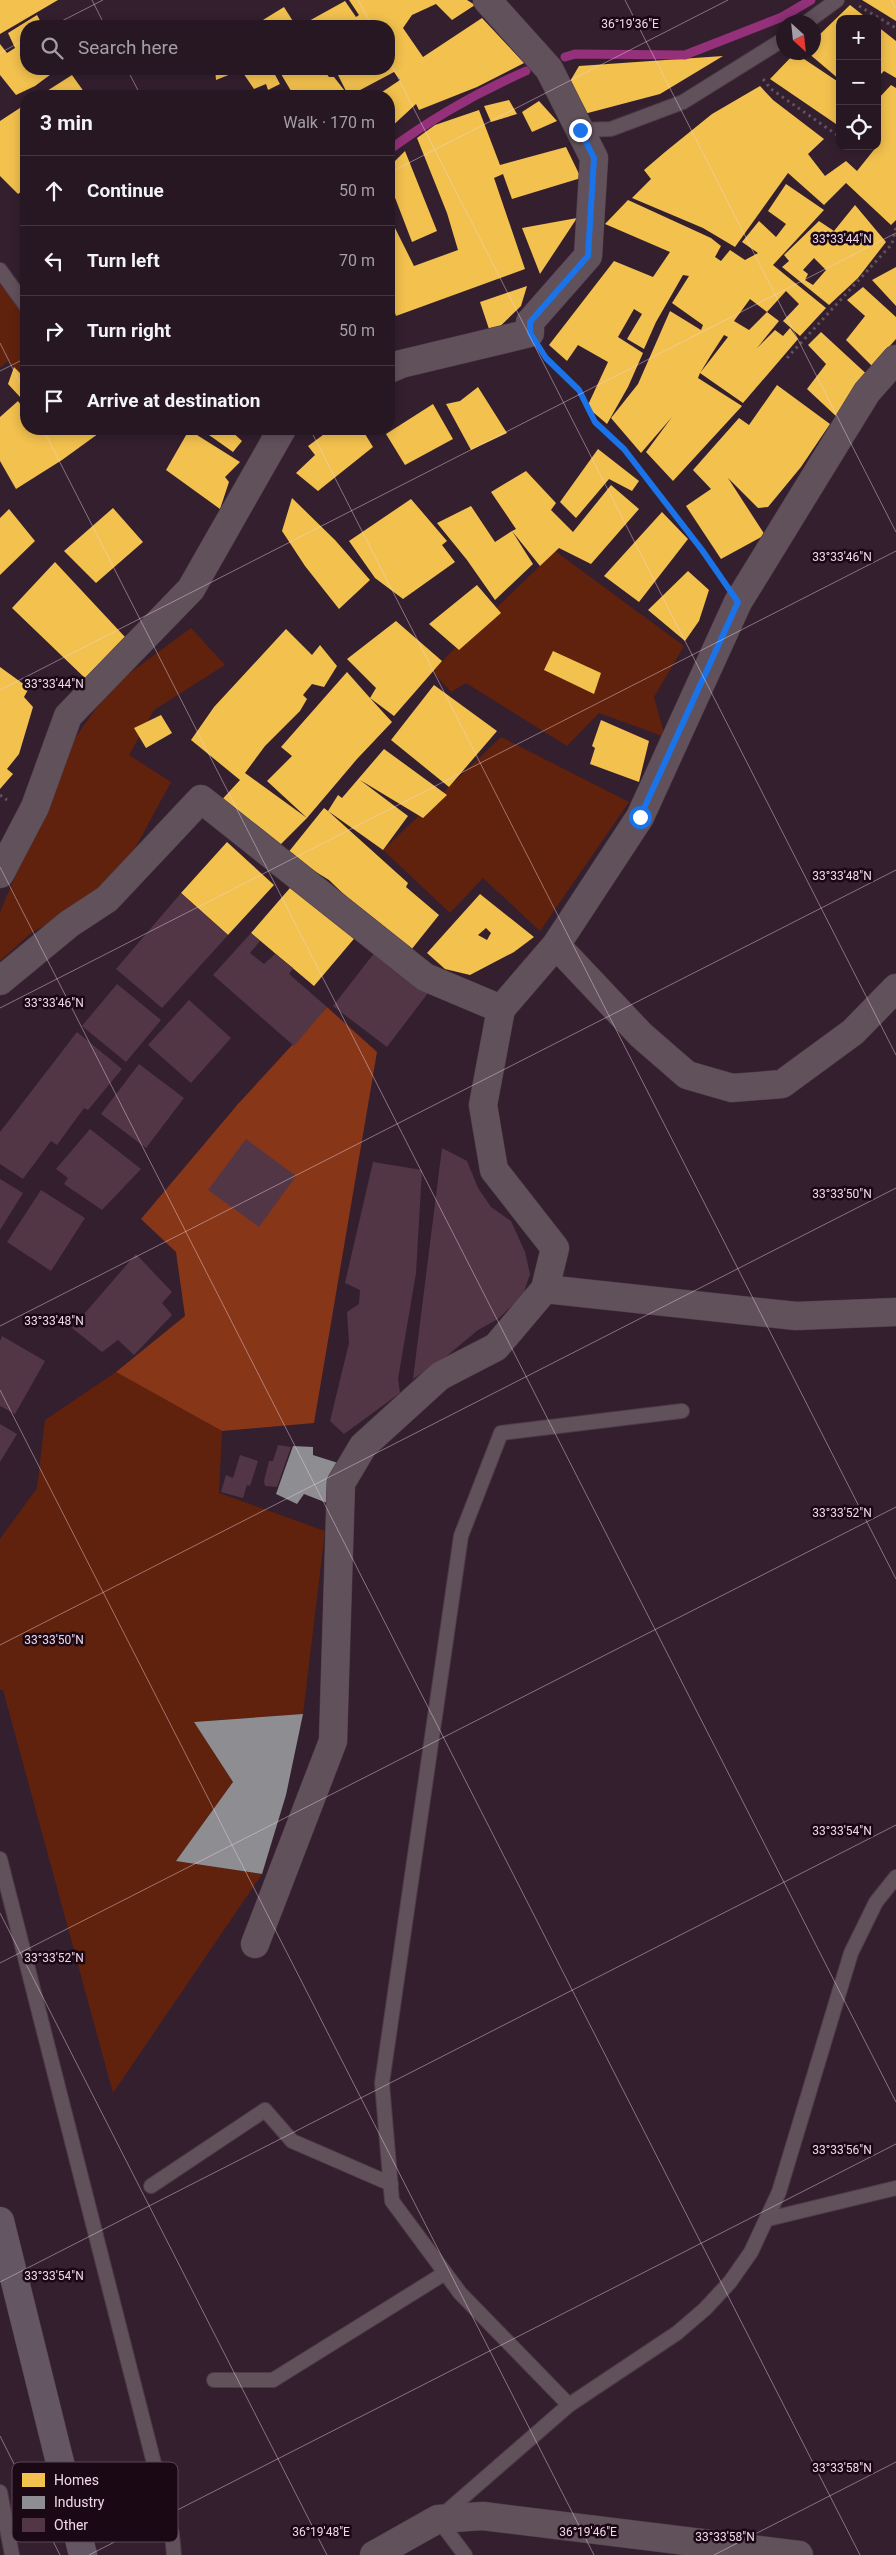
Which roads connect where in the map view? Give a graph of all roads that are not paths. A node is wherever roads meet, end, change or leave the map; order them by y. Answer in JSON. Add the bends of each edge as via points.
{"nodes":[{"id":1,"x":487,"y":0,"type":"edge"},
{"id":2,"x":837,"y":0,"type":"edge"},
{"id":3,"x":817,"y":15,"type":"edge"},
{"id":4,"x":776,"y":44,"type":"edge"},
{"id":5,"x":580,"y":130,"type":"junction"},
{"id":6,"x":0,"y":270,"type":"edge"},
{"id":7,"x":20,"y":298,"type":"edge"},
{"id":8,"x":896,"y":359,"type":"edge"},
{"id":9,"x":395,"y":366,"type":"edge"},
{"id":10,"x":279,"y":435,"type":"edge"},
{"id":11,"x":0,"y":874,"type":"edge"},
{"id":12,"x":556,"y":945,"type":"junction"},
{"id":13,"x":0,"y":981,"type":"edge"},
{"id":14,"x":896,"y":988,"type":"edge"},
{"id":15,"x":501,"y":1009,"type":"junction"},
{"id":16,"x":545,"y":1289,"type":"junction"},
{"id":17,"x":896,"y":1312,"type":"edge"},
{"id":18,"x":682,"y":1411,"type":"dead end"},
{"id":19,"x":0,"y":1859,"type":"edge"},
{"id":20,"x":896,"y":1877,"type":"edge"},
{"id":21,"x":255,"y":1944,"type":"dead end"},
{"id":22,"x":390,"y":2184,"type":"junction"},
{"id":23,"x":151,"y":2186,"type":"dead end"},
{"id":24,"x":896,"y":2188,"type":"edge"},
{"id":25,"x":768,"y":2220,"type":"junction"},
{"id":26,"x":0,"y":2221,"type":"edge"},
{"id":27,"x":445,"y":2273,"type":"junction"},
{"id":28,"x":214,"y":2380,"type":"dead end"},
{"id":29,"x":569,"y":2405,"type":"junction"},
{"id":30,"x":60,"y":2462,"type":"edge"},
{"id":31,"x":154,"y":2462,"type":"edge"},
{"id":32,"x":0,"y":2492,"type":"edge"},
{"id":33,"x":438,"y":2519,"type":"junction"},
{"id":34,"x":80,"y":2542,"type":"edge"},
{"id":35,"x":172,"y":2542,"type":"edge"},
{"id":36,"x":12,"y":2555,"type":"edge"},
{"id":37,"x":83,"y":2555,"type":"edge"},
{"id":38,"x":174,"y":2555,"type":"edge"},
{"id":39,"x":374,"y":2555,"type":"edge"},
{"id":40,"x":465,"y":2555,"type":"edge"},
{"id":41,"x":799,"y":2555,"type":"edge"}],
"edges":[{"from":1,"to":5,"type":"street","via":[[549,68]]},
{"from":2,"to":3,"type":"lane"},
{"from":4,"to":5,"type":"lane","via":[[683,102],[611,129]]},
{"from":5,"to":9,"type":"street","via":[[594,158],[588,256],[530,322],[530,333]]},
{"from":6,"to":7,"type":"lane"},
{"from":8,"to":12,"type":"street","via":[[867,392],[738,602],[640,817]]},
{"from":10,"to":11,"type":"street","via":[[191,589],[68,716],[35,807]]},
{"from":12,"to":14,"type":"street","via":[[641,1035],[687,1075],[732,1088],[782,1084],[853,1032]]},
{"from":12,"to":15,"type":"street"},
{"from":13,"to":15,"type":"street","via":[[106,899],[201,798],[425,977]]},
{"from":15,"to":16,"type":"street","via":[[483,1105],[494,1170],[554,1248]]},
{"from":16,"to":17,"type":"street","via":[[796,1316]]},
{"from":16,"to":21,"type":"street","via":[[496,1347],[440,1376],[370,1439],[341,1483],[333,1741]]},
{"from":18,"to":22,"type":"lane","via":[[501,1433],[461,1536],[382,2083]]},
{"from":19,"to":31,"type":"lane"},
{"from":20,"to":25,"type":"lane","via":[[876,1902],[851,1953]]},
{"from":22,"to":23,"type":"lane","via":[[292,2141],[265,2110]]},
{"from":22,"to":27,"type":"lane","via":[[392,2201]]},
{"from":24,"to":25,"type":"lane"},
{"from":25,"to":29,"type":"lane","via":[[746,2260],[705,2310],[677,2333]]},
{"from":26,"to":30,"type":"main road"},
{"from":27,"to":28,"type":"lane","via":[[273,2380]]},
{"from":27,"to":29,"type":"lane","via":[[460,2293]]},
{"from":29,"to":33,"type":"lane"},
{"from":32,"to":36,"type":"lane"},
{"from":33,"to":39,"type":"street"},
{"from":33,"to":40,"type":"lane"},
{"from":33,"to":41,"type":"street","via":[[484,2516]]},
{"from":34,"to":37,"type":"main road"},
{"from":35,"to":38,"type":"lane"}]}
